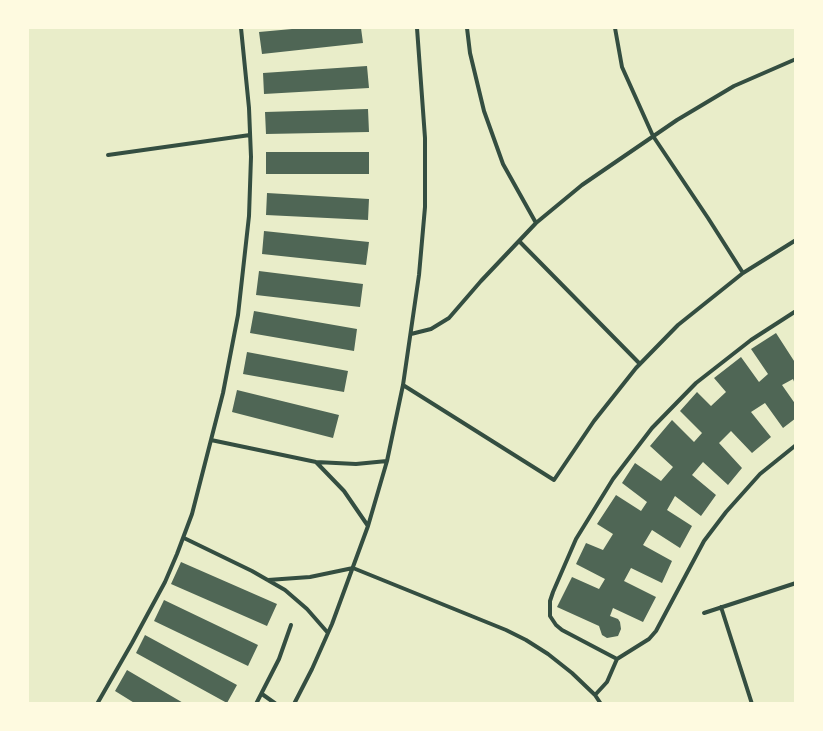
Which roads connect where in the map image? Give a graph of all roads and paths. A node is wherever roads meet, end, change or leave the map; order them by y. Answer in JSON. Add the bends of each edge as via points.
{"nodes":[{"id":1,"x":241,"y":28,"type":"edge"},
{"id":2,"x":417,"y":28,"type":"edge"},
{"id":3,"x":466,"y":28,"type":"edge"},
{"id":4,"x":615,"y":28,"type":"edge"},
{"id":5,"x":796,"y":59,"type":"edge"},
{"id":6,"x":250,"y":135,"type":"junction"},
{"id":7,"x":653,"y":136,"type":"junction"},
{"id":8,"x":108,"y":155,"type":"dead end"},
{"id":9,"x":536,"y":223,"type":"junction"},
{"id":10,"x":796,"y":240,"type":"edge"},
{"id":11,"x":519,"y":241,"type":"junction"},
{"id":12,"x":743,"y":273,"type":"junction"},
{"id":13,"x":795,"y":313,"type":"edge"},
{"id":14,"x":411,"y":334,"type":"junction"},
{"id":15,"x":640,"y":364,"type":"junction"},
{"id":16,"x":403,"y":385,"type":"junction"},
{"id":17,"x":211,"y":440,"type":"junction"},
{"id":18,"x":796,"y":445,"type":"edge"},
{"id":19,"x":387,"y":461,"type":"junction"},
{"id":20,"x":316,"y":462,"type":"junction"},
{"id":21,"x":368,"y":526,"type":"junction"},
{"id":22,"x":184,"y":538,"type":"junction"},
{"id":23,"x":353,"y":568,"type":"junction"},
{"id":24,"x":268,"y":580,"type":"junction"},
{"id":25,"x":796,"y":583,"type":"edge"},
{"id":26,"x":721,"y":607,"type":"junction"},
{"id":27,"x":704,"y":613,"type":"dead end"},
{"id":28,"x":292,"y":625,"type":"dead end"},
{"id":29,"x":328,"y":633,"type":"junction"},
{"id":30,"x":617,"y":659,"type":"junction"},
{"id":31,"x":262,"y":694,"type":"junction"},
{"id":32,"x":596,"y":695,"type":"junction"},
{"id":33,"x":97,"y":704,"type":"edge"},
{"id":34,"x":256,"y":704,"type":"edge"},
{"id":35,"x":276,"y":704,"type":"edge"},
{"id":36,"x":294,"y":704,"type":"edge"},
{"id":37,"x":601,"y":704,"type":"edge"},
{"id":38,"x":752,"y":704,"type":"edge"}],
"edges":[{"from":1,"to":6,"type":"lane"},
{"from":2,"to":14,"type":"lane","via":[[426,182]]},
{"from":3,"to":9,"type":"lane","via":[[484,111],[503,164]]},
{"from":4,"to":7,"type":"lane","via":[[622,67]]},
{"from":5,"to":7,"type":"lane","via":[[734,86]]},
{"from":6,"to":8,"type":"lane"},
{"from":6,"to":17,"type":"lane","via":[[249,216],[242,288],[233,346]]},
{"from":7,"to":9,"type":"lane"},
{"from":7,"to":12,"type":"lane"},
{"from":9,"to":11,"type":"lane"},
{"from":10,"to":12,"type":"lane"},
{"from":11,"to":14,"type":"lane","via":[[449,318],[431,329]]},
{"from":11,"to":15,"type":"lane"},
{"from":12,"to":15,"type":"lane","via":[[678,325]]},
{"from":13,"to":30,"type":"lane","via":[[752,340],[696,383],[652,428],[613,479],[576,539],[553,592],[550,616],[562,630]]},
{"from":14,"to":16,"type":"lane"},
{"from":15,"to":16,"type":"lane","via":[[594,420],[554,480]]},
{"from":16,"to":19,"type":"lane"},
{"from":17,"to":20,"type":"lane"},
{"from":17,"to":22,"type":"lane"},
{"from":18,"to":30,"type":"lane","via":[[760,474],[704,540],[649,639]]},
{"from":19,"to":20,"type":"lane","via":[[356,464]]},
{"from":19,"to":21,"type":"lane"},
{"from":20,"to":21,"type":"lane","via":[[348,495]]},
{"from":21,"to":23,"type":"lane"},
{"from":22,"to":24,"type":"lane"},
{"from":22,"to":33,"type":"lane","via":[[165,582]]},
{"from":23,"to":24,"type":"lane","via":[[310,577]]},
{"from":23,"to":29,"type":"lane"},
{"from":23,"to":32,"type":"lane","via":[[526,640],[560,662]]},
{"from":24,"to":29,"type":"lane","via":[[292,595]]},
{"from":25,"to":26,"type":"lane"},
{"from":26,"to":27,"type":"lane"},
{"from":26,"to":38,"type":"lane"},
{"from":28,"to":31,"type":"lane"},
{"from":29,"to":36,"type":"lane"},
{"from":30,"to":32,"type":"lane","via":[[608,682]]},
{"from":31,"to":34,"type":"lane"},
{"from":31,"to":35,"type":"lane"},
{"from":32,"to":37,"type":"lane"}]}
